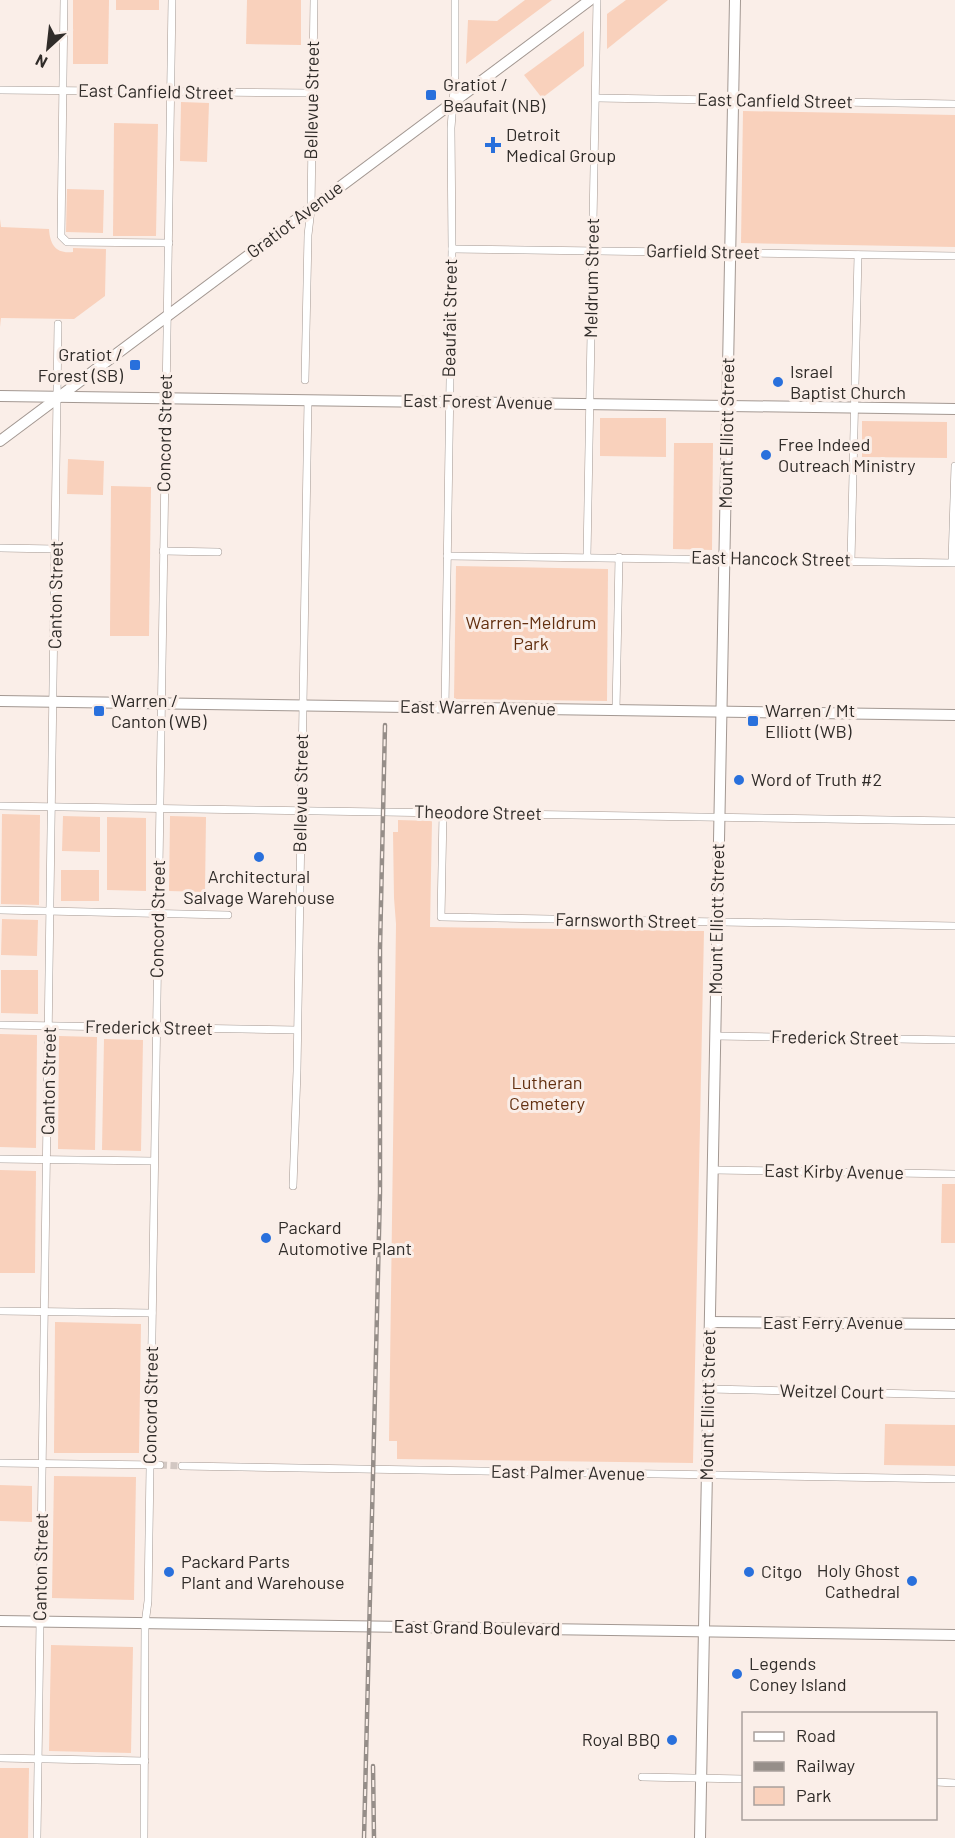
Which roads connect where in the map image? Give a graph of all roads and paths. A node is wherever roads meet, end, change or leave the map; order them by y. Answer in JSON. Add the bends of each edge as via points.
{"nodes":[{"id":1,"x":64,"y":0,"type":"edge"},
{"id":2,"x":172,"y":0,"type":"edge"},
{"id":3,"x":314,"y":0,"type":"edge"},
{"id":4,"x":455,"y":0,"type":"edge"},
{"id":5,"x":590,"y":0,"type":"edge"},
{"id":6,"x":597,"y":0,"type":"edge"},
{"id":7,"x":735,"y":0,"type":"edge"},
{"id":8,"x":0,"y":90,"type":"edge"},
{"id":9,"x":63,"y":90,"type":"junction"},
{"id":10,"x":171,"y":92,"type":"junction"},
{"id":11,"x":312,"y":93,"type":"junction"},
{"id":12,"x":596,"y":98,"type":"junction"},
{"id":13,"x":733,"y":100,"type":"junction"},
{"id":14,"x":453,"y":102,"type":"junction"},
{"id":15,"x":955,"y":104,"type":"edge"},
{"id":16,"x":311,"y":209,"type":"junction"},
{"id":17,"x":168,"y":243,"type":"junction"},
{"id":18,"x":452,"y":249,"type":"junction"},
{"id":19,"x":593,"y":251,"type":"junction"},
{"id":20,"x":730,"y":253,"type":"junction"},
{"id":21,"x":858,"y":255,"type":"junction"},
{"id":22,"x":955,"y":256,"type":"edge"},
{"id":23,"x":168,"y":316,"type":"junction"},
{"id":24,"x":58,"y":324,"type":"dead end"},
{"id":25,"x":305,"y":380,"type":"dead end"},
{"id":26,"x":0,"y":396,"type":"edge"},
{"id":27,"x":59,"y":397,"type":"junction"},
{"id":28,"x":166,"y":398,"type":"junction"},
{"id":29,"x":308,"y":400,"type":"junction"},
{"id":30,"x":449,"y":402,"type":"junction"},
{"id":31,"x":590,"y":404,"type":"junction"},
{"id":32,"x":727,"y":406,"type":"junction"},
{"id":33,"x":854,"y":408,"type":"junction"},
{"id":34,"x":955,"y":409,"type":"edge"},
{"id":35,"x":0,"y":441,"type":"edge"},
{"id":36,"x":955,"y":466,"type":"edge"},
{"id":37,"x":0,"y":548,"type":"edge"},
{"id":38,"x":56,"y":549,"type":"junction"},
{"id":39,"x":163,"y":551,"type":"junction"},
{"id":40,"x":218,"y":552,"type":"dead end"},
{"id":41,"x":447,"y":556,"type":"junction"},
{"id":42,"x":587,"y":557,"type":"junction"},
{"id":43,"x":619,"y":557,"type":"junction"},
{"id":44,"x":724,"y":559,"type":"junction"},
{"id":45,"x":851,"y":561,"type":"junction"},
{"id":46,"x":954,"y":562,"type":"edge"},
{"id":47,"x":0,"y":701,"type":"edge"},
{"id":48,"x":54,"y":702,"type":"junction"},
{"id":49,"x":160,"y":704,"type":"junction"},
{"id":50,"x":303,"y":705,"type":"junction"},
{"id":51,"x":445,"y":708,"type":"junction"},
{"id":52,"x":616,"y":710,"type":"junction"},
{"id":53,"x":722,"y":712,"type":"junction"},
{"id":54,"x":955,"y":716,"type":"edge"},
{"id":55,"x":0,"y":806,"type":"edge"},
{"id":56,"x":53,"y":807,"type":"junction"},
{"id":57,"x":159,"y":808,"type":"junction"},
{"id":58,"x":301,"y":811,"type":"junction"},
{"id":59,"x":443,"y":813,"type":"junction"},
{"id":60,"x":720,"y":817,"type":"junction"},
{"id":61,"x":955,"y":821,"type":"edge"},
{"id":62,"x":0,"y":910,"type":"edge"},
{"id":63,"x":51,"y":912,"type":"junction"},
{"id":64,"x":158,"y":914,"type":"junction"},
{"id":65,"x":228,"y":915,"type":"dead end"},
{"id":66,"x":717,"y":922,"type":"junction"},
{"id":67,"x":955,"y":926,"type":"edge"},
{"id":68,"x":0,"y":1025,"type":"edge"},
{"id":69,"x":50,"y":1026,"type":"junction"},
{"id":70,"x":156,"y":1028,"type":"junction"},
{"id":71,"x":297,"y":1030,"type":"junction"},
{"id":72,"x":716,"y":1036,"type":"junction"},
{"id":73,"x":955,"y":1040,"type":"edge"},
{"id":74,"x":0,"y":1159,"type":"edge"},
{"id":75,"x":47,"y":1159,"type":"junction"},
{"id":76,"x":154,"y":1161,"type":"junction"},
{"id":77,"x":713,"y":1170,"type":"junction"},
{"id":78,"x":955,"y":1174,"type":"edge"},
{"id":79,"x":293,"y":1186,"type":"dead end"},
{"id":80,"x":0,"y":1311,"type":"edge"},
{"id":81,"x":46,"y":1312,"type":"junction"},
{"id":82,"x":152,"y":1313,"type":"junction"},
{"id":83,"x":710,"y":1322,"type":"junction"},
{"id":84,"x":955,"y":1324,"type":"edge"},
{"id":85,"x":709,"y":1389,"type":"junction"},
{"id":86,"x":955,"y":1395,"type":"edge"},
{"id":87,"x":0,"y":1463,"type":"edge"},
{"id":88,"x":43,"y":1464,"type":"junction"},
{"id":89,"x":150,"y":1465,"type":"junction"},
{"id":90,"x":160,"y":1466,"type":"tunnel mouth"},
{"id":91,"x":182,"y":1466,"type":"tunnel mouth"},
{"id":92,"x":707,"y":1475,"type":"junction"},
{"id":93,"x":955,"y":1479,"type":"edge"},
{"id":94,"x":0,"y":1621,"type":"edge"},
{"id":95,"x":41,"y":1622,"type":"junction"},
{"id":96,"x":146,"y":1624,"type":"junction"},
{"id":97,"x":704,"y":1631,"type":"junction"},
{"id":98,"x":955,"y":1635,"type":"edge"},
{"id":99,"x":0,"y":1758,"type":"edge"},
{"id":100,"x":38,"y":1759,"type":"junction"},
{"id":101,"x":145,"y":1761,"type":"junction"},
{"id":102,"x":642,"y":1778,"type":"dead end"},
{"id":103,"x":701,"y":1779,"type":"junction"},
{"id":104,"x":742,"y":1779,"type":"edge"},
{"id":105,"x":937,"y":1782,"type":"edge"},
{"id":106,"x":955,"y":1783,"type":"edge"},
{"id":107,"x":37,"y":1838,"type":"edge"},
{"id":108,"x":144,"y":1838,"type":"edge"},
{"id":109,"x":700,"y":1838,"type":"edge"}],
"edges":[{"from":1,"to":9,"type":"street"},
{"from":2,"to":10,"type":"street","name":"Concord Street"},
{"from":3,"to":11,"type":"street","name":"Bellevue Street"},
{"from":4,"to":14,"type":"street","name":"Beaufait Street"},
{"from":5,"to":14,"type":"main road","name":"Gratiot Avenue"},
{"from":6,"to":12,"type":"street","name":"Meldrum Street"},
{"from":7,"to":13,"type":"main road","name":"Mount Elliott Street"},
{"from":8,"to":9,"type":"street","name":"East Canfield Street"},
{"from":9,"to":10,"type":"street","name":"East Canfield Street"},
{"from":9,"to":17,"type":"street","via":[[63,238],[67,242]]},
{"from":10,"to":11,"type":"street","name":"East Canfield Street"},
{"from":10,"to":17,"type":"street","name":"Concord Street"},
{"from":11,"to":16,"type":"street","name":"Bellevue Street"},
{"from":12,"to":13,"type":"street","name":"East Canfield Street"},
{"from":12,"to":19,"type":"street","name":"Meldrum Street"},
{"from":13,"to":15,"type":"street","name":"East Canfield Street"},
{"from":13,"to":20,"type":"main road","name":"Mount Elliott Street"},
{"from":14,"to":16,"type":"main road","name":"Gratiot Avenue"},
{"from":14,"to":18,"type":"street","name":"Beaufait Street"},
{"from":16,"to":23,"type":"main road","name":"Gratiot Avenue"},
{"from":16,"to":25,"type":"street","name":"Bellevue Street"},
{"from":17,"to":23,"type":"street","name":"Concord Street"},
{"from":18,"to":19,"type":"street","name":"Garfield Street"},
{"from":18,"to":30,"type":"street","name":"Beaufait Street"},
{"from":19,"to":20,"type":"street","name":"Garfield Street"},
{"from":19,"to":31,"type":"street","name":"Meldrum Street"},
{"from":20,"to":21,"type":"street","name":"Garfield Street"},
{"from":20,"to":32,"type":"main road","name":"Mount Elliott Street"},
{"from":21,"to":22,"type":"street","name":"Garfield Street"},
{"from":21,"to":33,"type":"street"},
{"from":23,"to":27,"type":"main road","name":"Gratiot Avenue"},
{"from":23,"to":28,"type":"street","name":"Concord Street"},
{"from":24,"to":27,"type":"street","name":"Canton Street"},
{"from":26,"to":27,"type":"main road","name":"East Forest Avenue"},
{"from":27,"to":28,"type":"main road","name":"East Forest Avenue"},
{"from":27,"to":35,"type":"main road","name":"Gratiot Avenue"},
{"from":27,"to":38,"type":"street","name":"Canton Street"},
{"from":28,"to":29,"type":"main road","name":"East Forest Avenue"},
{"from":28,"to":39,"type":"street","name":"Concord Street"},
{"from":29,"to":30,"type":"main road","name":"East Forest Avenue"},
{"from":29,"to":50,"type":"street","name":"Bellevue Street"},
{"from":30,"to":31,"type":"main road","name":"East Forest Avenue"},
{"from":30,"to":41,"type":"street","name":"Beaufait Street"},
{"from":31,"to":32,"type":"main road","name":"East Forest Avenue"},
{"from":31,"to":42,"type":"street","name":"Meldrum Street"},
{"from":32,"to":33,"type":"main road","name":"East Forest Avenue"},
{"from":32,"to":44,"type":"main road","name":"Mount Elliott Street"},
{"from":33,"to":34,"type":"main road","name":"East Forest Avenue"},
{"from":33,"to":45,"type":"street"},
{"from":36,"to":46,"type":"street"},
{"from":37,"to":38,"type":"street"},
{"from":38,"to":48,"type":"street","name":"Canton Street"},
{"from":39,"to":40,"type":"street"},
{"from":39,"to":49,"type":"street","name":"Concord Street"},
{"from":41,"to":42,"type":"street","name":"East Hancock Street"},
{"from":41,"to":51,"type":"street","name":"Beaufait Street"},
{"from":42,"to":43,"type":"street","name":"East Hancock Street"},
{"from":43,"to":44,"type":"street","name":"East Hancock Street"},
{"from":43,"to":52,"type":"street"},
{"from":44,"to":45,"type":"street","name":"East Hancock Street"},
{"from":44,"to":53,"type":"main road","name":"Mount Elliott Street"},
{"from":45,"to":46,"type":"street","name":"East Hancock Street"},
{"from":47,"to":48,"type":"main road","name":"East Warren Avenue"},
{"from":48,"to":49,"type":"main road","name":"East Warren Avenue"},
{"from":48,"to":56,"type":"street","name":"Canton Street"},
{"from":49,"to":50,"type":"main road","name":"East Warren Avenue"},
{"from":49,"to":57,"type":"street","name":"Concord Street"},
{"from":50,"to":51,"type":"main road","name":"East Warren Avenue"},
{"from":50,"to":58,"type":"street","name":"Bellevue Street"},
{"from":51,"to":52,"type":"main road","name":"East Warren Avenue"},
{"from":52,"to":53,"type":"main road","name":"East Warren Avenue"},
{"from":53,"to":54,"type":"main road","name":"East Warren Avenue"},
{"from":53,"to":60,"type":"main road","name":"Mount Elliott Street"},
{"from":55,"to":56,"type":"street","name":"Theodore Street"},
{"from":56,"to":57,"type":"street","name":"Theodore Street"},
{"from":56,"to":63,"type":"street","name":"Canton Street"},
{"from":57,"to":58,"type":"street","name":"Theodore Street"},
{"from":57,"to":64,"type":"street","name":"Concord Street"},
{"from":58,"to":59,"type":"street","name":"Theodore Street"},
{"from":58,"to":71,"type":"street","name":"Bellevue Street"},
{"from":59,"to":60,"type":"street","name":"Theodore Street"},
{"from":59,"to":66,"type":"street","name":"Farnsworth Street","via":[[441,917]]},
{"from":60,"to":61,"type":"street","name":"Theodore Street"},
{"from":60,"to":66,"type":"main road","name":"Mount Elliott Street"},
{"from":62,"to":63,"type":"street"},
{"from":63,"to":64,"type":"street"},
{"from":63,"to":69,"type":"street","name":"Canton Street"},
{"from":64,"to":65,"type":"street"},
{"from":64,"to":70,"type":"street","name":"Concord Street"},
{"from":66,"to":67,"type":"street","name":"Farnsworth Street"},
{"from":66,"to":72,"type":"main road","name":"Mount Elliott Street"},
{"from":68,"to":69,"type":"street","name":"Frederick Street"},
{"from":69,"to":70,"type":"street","name":"Frederick Street"},
{"from":69,"to":75,"type":"street","name":"Canton Street"},
{"from":70,"to":71,"type":"street","name":"Frederick Street"},
{"from":70,"to":76,"type":"street","name":"Concord Street"},
{"from":71,"to":79,"type":"street","name":"Bellevue Street"},
{"from":72,"to":73,"type":"street","name":"Frederick Street"},
{"from":72,"to":77,"type":"main road","name":"Mount Elliott Street"},
{"from":74,"to":75,"type":"street"},
{"from":75,"to":76,"type":"street"},
{"from":75,"to":81,"type":"street","name":"Canton Street"},
{"from":76,"to":82,"type":"street","name":"Concord Street"},
{"from":77,"to":78,"type":"street","name":"East Kirby Avenue"},
{"from":77,"to":83,"type":"main road","name":"Mount Elliott Street"},
{"from":80,"to":81,"type":"street"},
{"from":81,"to":82,"type":"street"},
{"from":81,"to":88,"type":"street","name":"Canton Street"},
{"from":82,"to":89,"type":"street","name":"Concord Street"},
{"from":83,"to":84,"type":"main road","name":"East Ferry Avenue"},
{"from":83,"to":85,"type":"main road","name":"Mount Elliott Street"},
{"from":85,"to":86,"type":"street","name":"Weitzel Court"},
{"from":85,"to":92,"type":"main road","name":"Mount Elliott Street"},
{"from":87,"to":88,"type":"street"},
{"from":88,"to":89,"type":"street"},
{"from":88,"to":95,"type":"street","name":"Canton Street"},
{"from":89,"to":90,"type":"street"},
{"from":89,"to":96,"type":"street","name":"Concord Street"},
{"from":91,"to":92,"type":"street","name":"East Palmer Avenue"},
{"from":92,"to":93,"type":"street","name":"East Palmer Avenue"},
{"from":92,"to":97,"type":"main road","name":"Mount Elliott Street"},
{"from":94,"to":95,"type":"main road","name":"East Grand Boulevard"},
{"from":95,"to":96,"type":"main road","name":"East Grand Boulevard"},
{"from":95,"to":100,"type":"street","name":"Canton Street"},
{"from":96,"to":97,"type":"main road","name":"East Grand Boulevard"},
{"from":96,"to":101,"type":"street","name":"Concord Street"},
{"from":97,"to":98,"type":"main road","name":"East Grand Boulevard"},
{"from":97,"to":103,"type":"main road","name":"Mount Elliott Street"},
{"from":99,"to":100,"type":"street"},
{"from":100,"to":101,"type":"street"},
{"from":100,"to":107,"type":"street","name":"Canton Street"},
{"from":101,"to":108,"type":"street","name":"Concord Street"},
{"from":102,"to":103,"type":"street"},
{"from":103,"to":104,"type":"street"},
{"from":103,"to":109,"type":"main road","name":"Mount Elliott Street"},
{"from":105,"to":106,"type":"street"}]}
